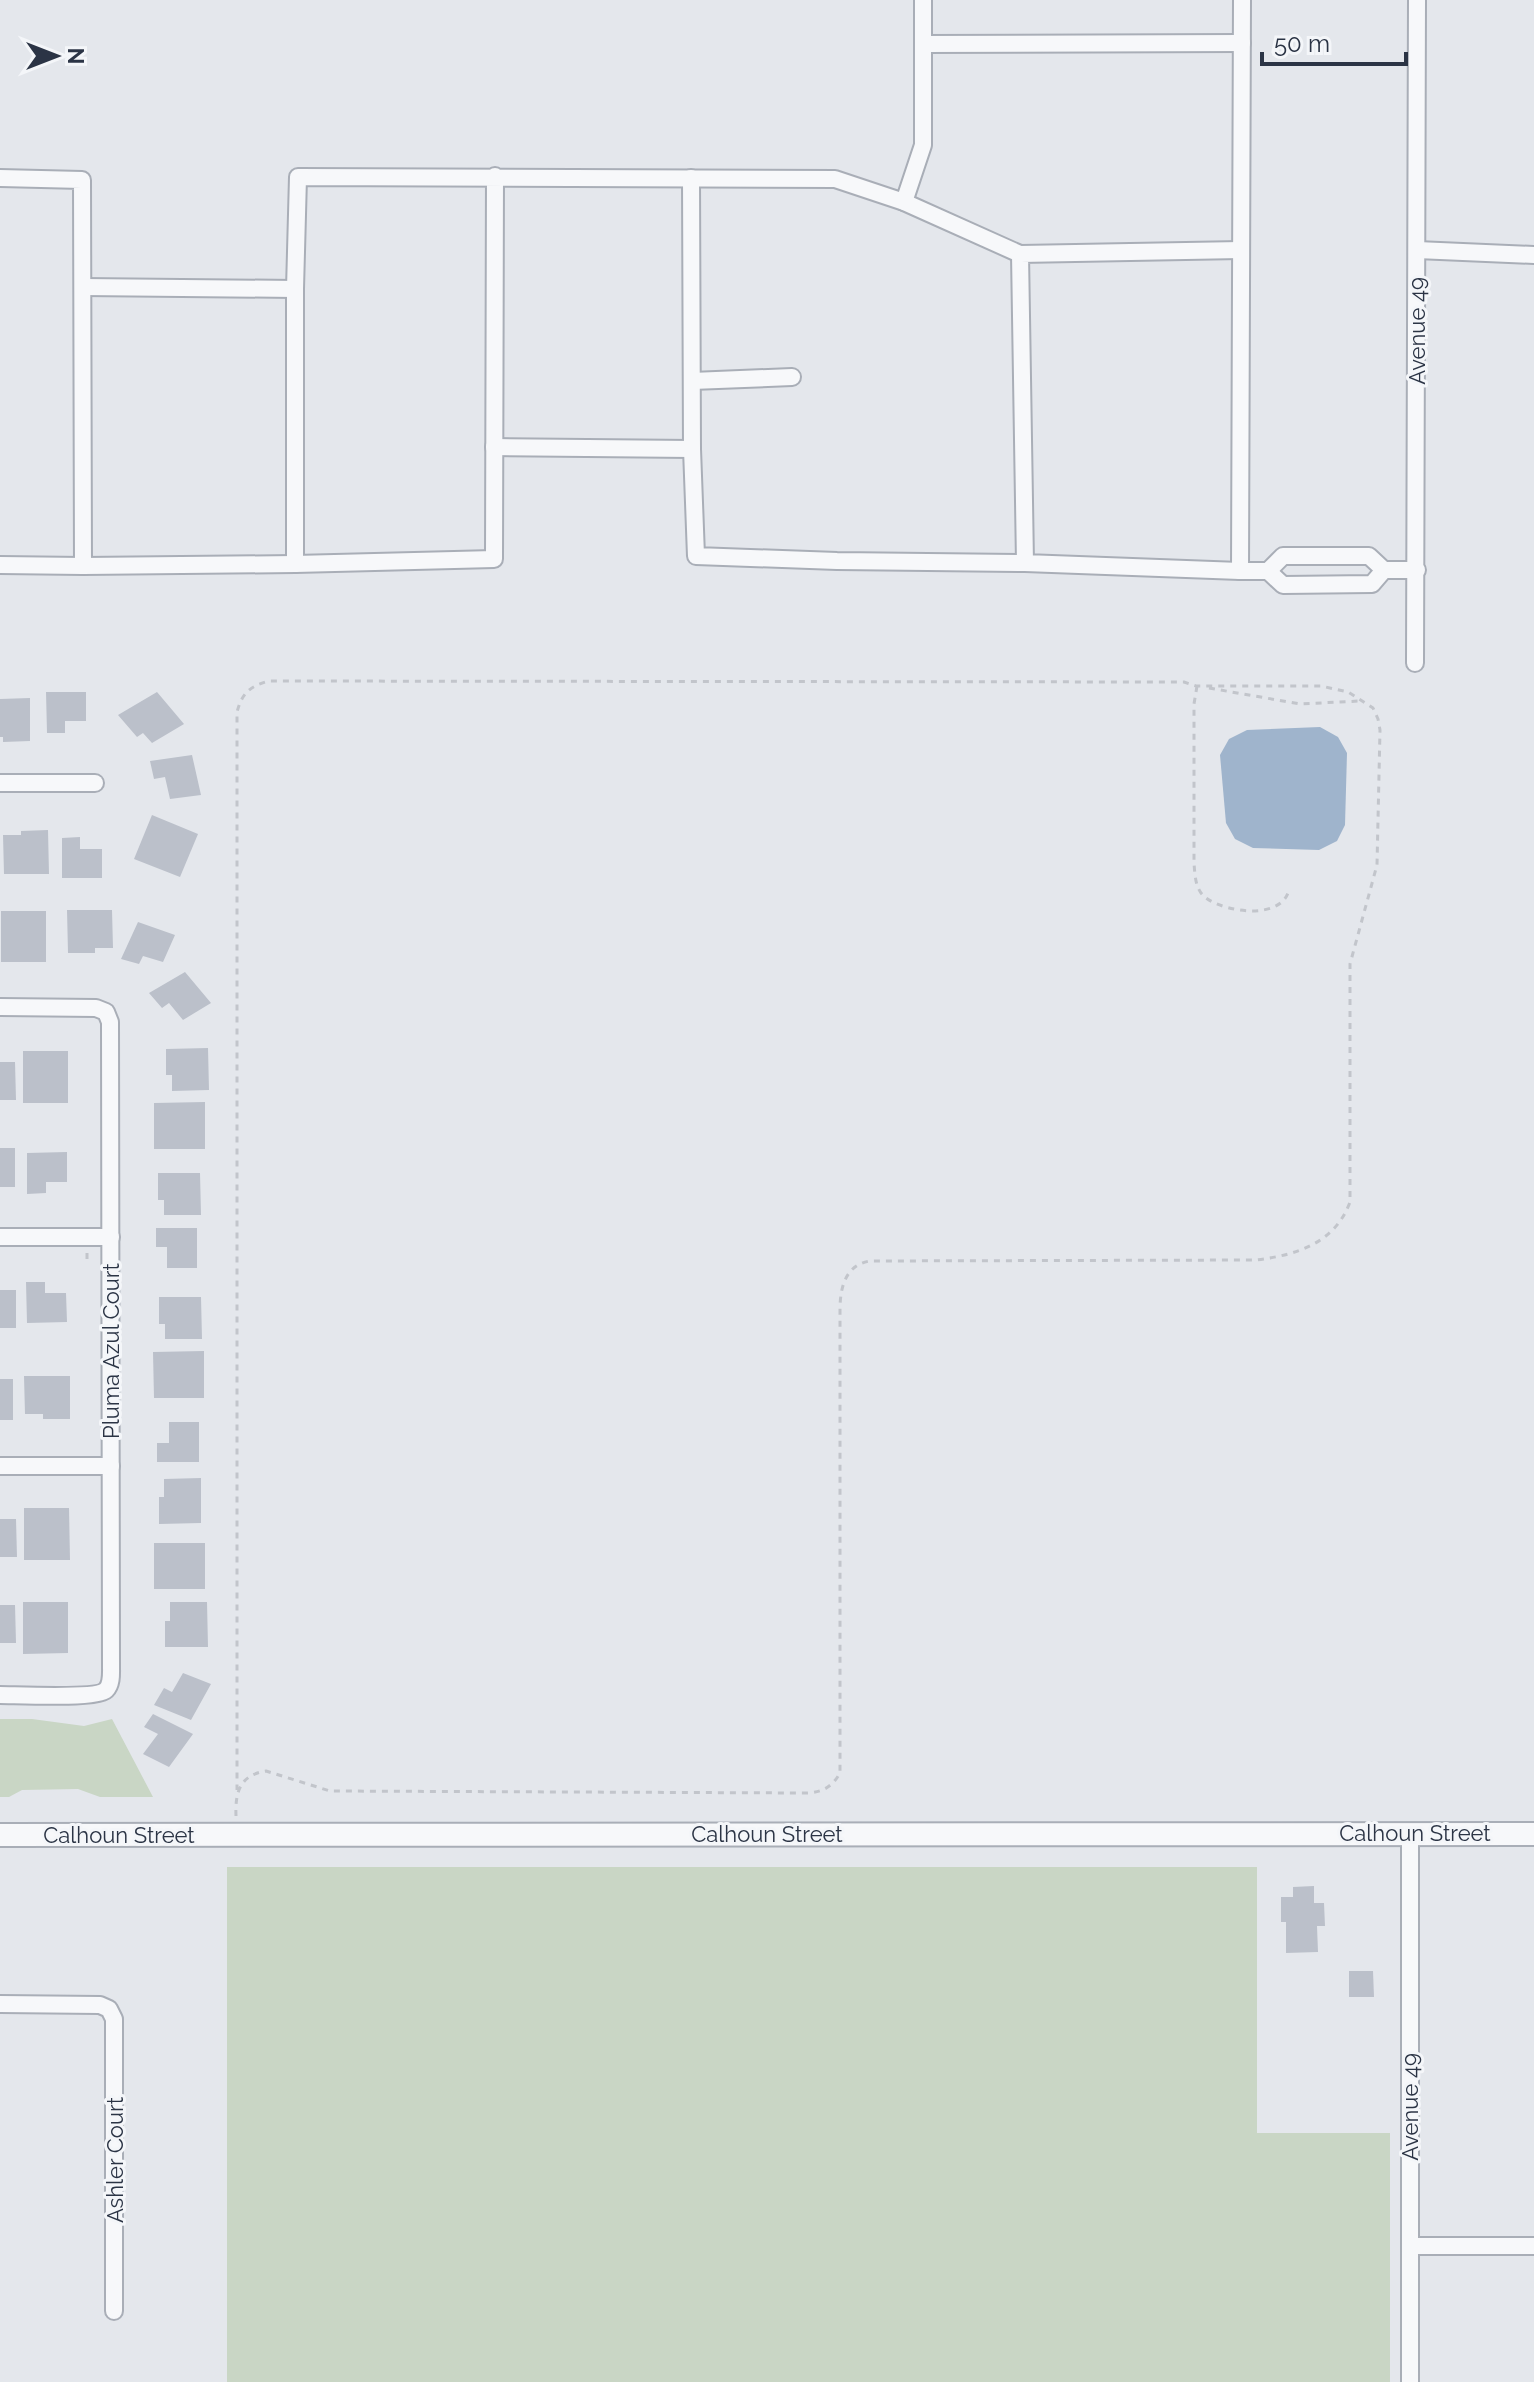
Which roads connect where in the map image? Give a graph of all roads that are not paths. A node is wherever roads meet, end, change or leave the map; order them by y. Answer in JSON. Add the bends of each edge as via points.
{"nodes":[{"id":1,"x":923,"y":0,"type":"edge"},
{"id":2,"x":1242,"y":0,"type":"edge"},
{"id":3,"x":1417,"y":0,"type":"edge"},
{"id":4,"x":1242,"y":43,"type":"junction"},
{"id":5,"x":923,"y":44,"type":"junction"},
{"id":6,"x":495,"y":176,"type":"junction"},
{"id":7,"x":0,"y":178,"type":"edge"},
{"id":8,"x":691,"y":178,"type":"junction"},
{"id":9,"x":904,"y":202,"type":"junction"},
{"id":10,"x":1241,"y":250,"type":"junction"},
{"id":11,"x":1417,"y":250,"type":"junction"},
{"id":12,"x":1020,"y":254,"type":"junction"},
{"id":13,"x":1534,"y":255,"type":"edge"},
{"id":14,"x":83,"y":287,"type":"junction"},
{"id":15,"x":295,"y":289,"type":"junction"},
{"id":16,"x":792,"y":377,"type":"dead end"},
{"id":17,"x":692,"y":381,"type":"junction"},
{"id":18,"x":494,"y":447,"type":"junction"},
{"id":19,"x":692,"y":449,"type":"junction"},
{"id":20,"x":1322,"y":556,"type":"junction"},
{"id":21,"x":1025,"y":563,"type":"junction"},
{"id":22,"x":295,"y":564,"type":"junction"},
{"id":23,"x":0,"y":565,"type":"edge"},
{"id":24,"x":83,"y":566,"type":"junction"},
{"id":25,"x":1384,"y":570,"type":"junction"},
{"id":26,"x":1417,"y":570,"type":"junction"},
{"id":27,"x":1240,"y":571,"type":"junction"},
{"id":28,"x":1268,"y":571,"type":"junction"},
{"id":29,"x":1322,"y":585,"type":"junction"},
{"id":30,"x":1415,"y":663,"type":"dead end"},
{"id":31,"x":0,"y":783,"type":"edge"},
{"id":32,"x":95,"y":783,"type":"dead end"},
{"id":33,"x":0,"y":1007,"type":"edge"},
{"id":34,"x":0,"y":1237,"type":"edge"},
{"id":35,"x":111,"y":1237,"type":"junction"},
{"id":36,"x":0,"y":1466,"type":"edge"},
{"id":37,"x":111,"y":1466,"type":"junction"},
{"id":38,"x":0,"y":1695,"type":"edge"},
{"id":39,"x":1410,"y":1833,"type":"junction"},
{"id":40,"x":1534,"y":1834,"type":"edge"},
{"id":41,"x":0,"y":1835,"type":"edge"},
{"id":42,"x":0,"y":2004,"type":"edge"},
{"id":43,"x":1410,"y":2246,"type":"junction"},
{"id":44,"x":1534,"y":2246,"type":"edge"},
{"id":45,"x":114,"y":2311,"type":"dead end"},
{"id":46,"x":1410,"y":2382,"type":"edge"}],
"edges":[{"from":1,"to":5,"type":"street"},
{"from":2,"to":4,"type":"street"},
{"from":3,"to":11,"type":"street","name":"Avenue 49"},
{"from":4,"to":5,"type":"street"},
{"from":4,"to":10,"type":"street"},
{"from":5,"to":9,"type":"street","via":[[923,145]]},
{"from":6,"to":8,"type":"street"},
{"from":6,"to":15,"type":"street","via":[[298,177]]},
{"from":6,"to":18,"type":"street"},
{"from":7,"to":14,"type":"street","via":[[82,180]]},
{"from":8,"to":9,"type":"street","via":[[835,179]]},
{"from":8,"to":17,"type":"street"},
{"from":9,"to":12,"type":"street"},
{"from":10,"to":12,"type":"street"},
{"from":10,"to":27,"type":"street"},
{"from":11,"to":13,"type":"street"},
{"from":11,"to":26,"type":"street","name":"Avenue 49"},
{"from":12,"to":21,"type":"street"},
{"from":14,"to":15,"type":"street"},
{"from":14,"to":24,"type":"street"},
{"from":15,"to":22,"type":"street"},
{"from":16,"to":17,"type":"street"},
{"from":17,"to":19,"type":"street"},
{"from":18,"to":19,"type":"street"},
{"from":18,"to":22,"type":"street","via":[[494,559]]},
{"from":19,"to":21,"type":"street","via":[[696,556]]},
{"from":20,"to":25,"type":"street","via":[[1369,556]]},
{"from":20,"to":28,"type":"street","via":[[1283,556]]},
{"from":20,"to":29,"type":"street"},
{"from":21,"to":27,"type":"street"},
{"from":22,"to":24,"type":"street"},
{"from":23,"to":24,"type":"street"},
{"from":25,"to":26,"type":"street"},
{"from":25,"to":29,"type":"street","via":[[1372,584]]},
{"from":26,"to":30,"type":"street","name":"Avenue 49"},
{"from":27,"to":28,"type":"street"},
{"from":28,"to":29,"type":"street","via":[[1283,585]]},
{"from":31,"to":32,"type":"street"},
{"from":33,"to":35,"type":"street","name":"Pluma Azul Court","via":[[82,1006],[106,1012],[111,1036]]},
{"from":34,"to":35,"type":"street"},
{"from":35,"to":37,"type":"street","name":"Pluma Azul Court"},
{"from":36,"to":37,"type":"street"},
{"from":37,"to":38,"type":"street","name":"Pluma Azul Court","via":[[111,1680],[97,1694]]},
{"from":39,"to":40,"type":"street","name":"Calhoun Street"},
{"from":39,"to":41,"type":"street","name":"Calhoun Street"},
{"from":39,"to":43,"type":"street","name":"Avenue 49"},
{"from":42,"to":45,"type":"street","name":"Ashler Court","via":[[100,2005],[114,2019]]},
{"from":43,"to":44,"type":"street"},
{"from":43,"to":46,"type":"street","name":"Avenue 49"}]}
